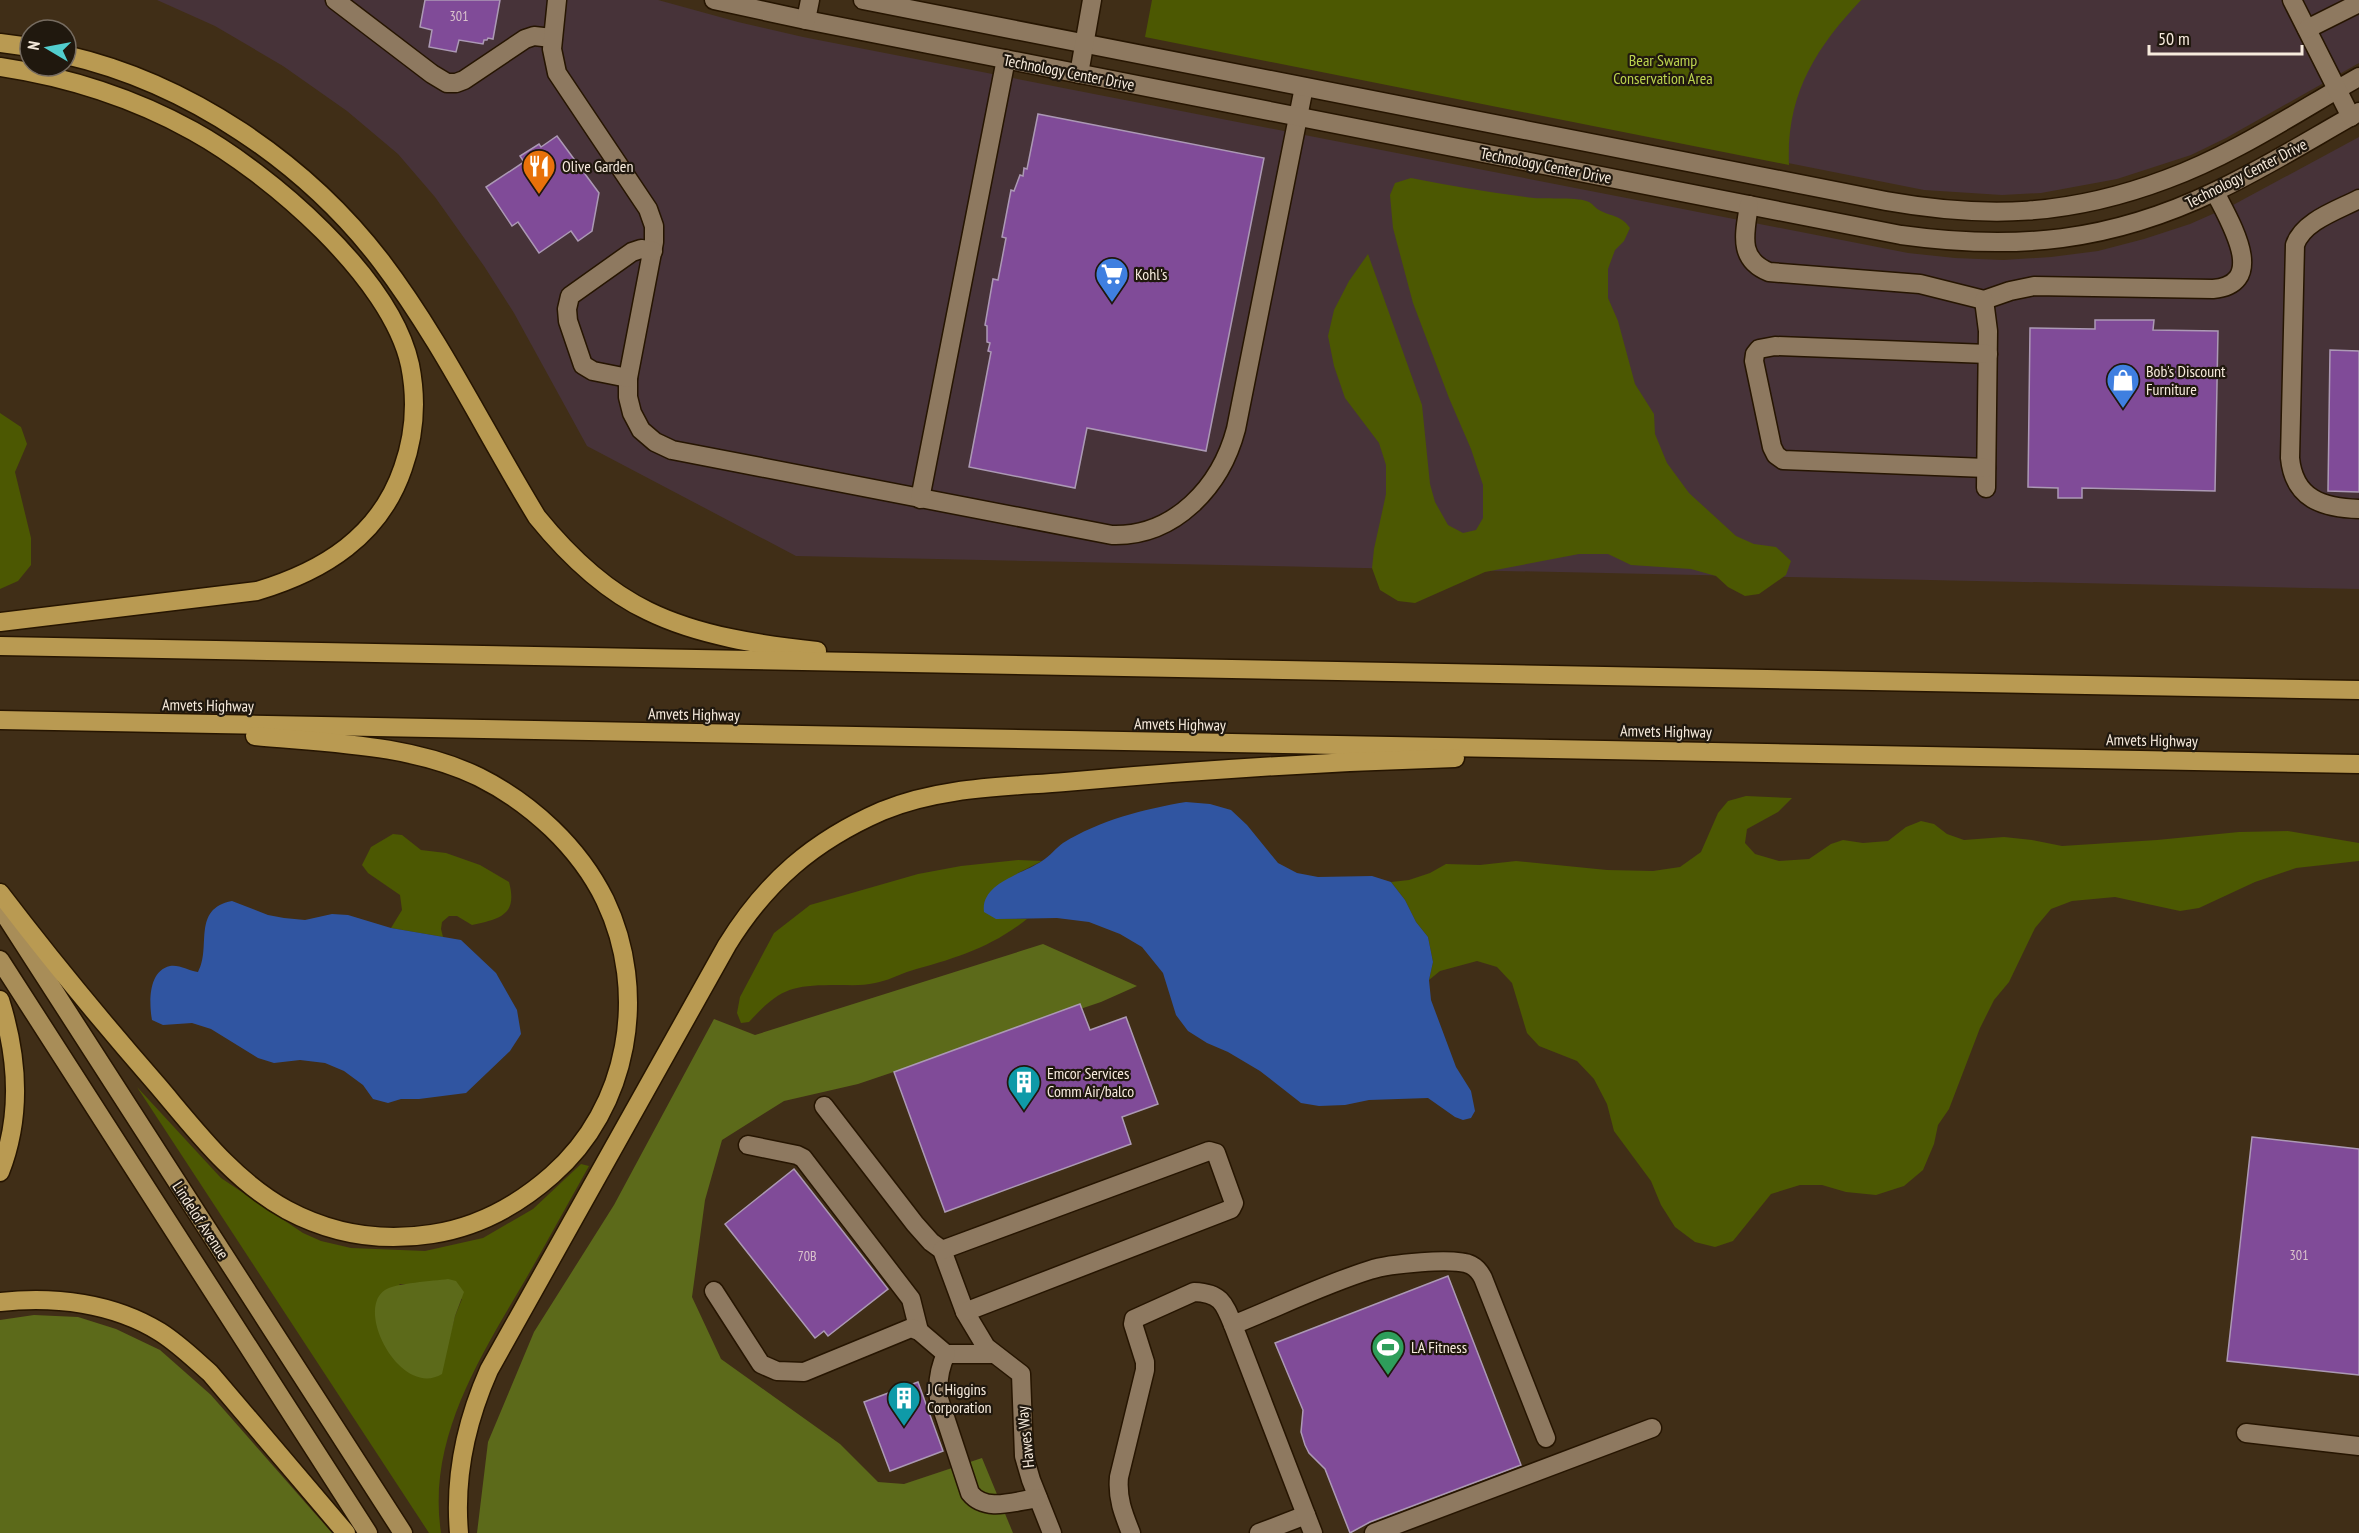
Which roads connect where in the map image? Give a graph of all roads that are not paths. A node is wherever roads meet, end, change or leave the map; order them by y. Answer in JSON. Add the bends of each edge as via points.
{"nodes":[{"id":1,"x":556,"y":0,"type":"edge"},
{"id":2,"x":714,"y":0,"type":"edge"},
{"id":3,"x":810,"y":0,"type":"edge"},
{"id":4,"x":863,"y":0,"type":"edge"},
{"id":5,"x":1092,"y":0,"type":"edge"},
{"id":6,"x":2292,"y":0,"type":"edge"},
{"id":7,"x":337,"y":1,"type":"edge"},
{"id":8,"x":2359,"y":3,"type":"edge"},
{"id":9,"x":806,"y":20,"type":"junction"},
{"id":10,"x":2307,"y":29,"type":"junction"},
{"id":11,"x":552,"y":38,"type":"junction"},
{"id":12,"x":0,"y":43,"type":"edge"},
{"id":13,"x":1084,"y":44,"type":"junction"},
{"id":14,"x":18,"y":45,"type":"edge"},
{"id":15,"x":78,"y":59,"type":"edge"},
{"id":16,"x":1006,"y":59,"type":"junction"},
{"id":17,"x":0,"y":67,"type":"edge"},
{"id":18,"x":1079,"y":74,"type":"junction"},
{"id":19,"x":2359,"y":77,"type":"edge"},
{"id":20,"x":1304,"y":87,"type":"junction"},
{"id":21,"x":2337,"y":89,"type":"junction"},
{"id":22,"x":2355,"y":115,"type":"edge"},
{"id":23,"x":1298,"y":117,"type":"junction"},
{"id":24,"x":2215,"y":192,"type":"junction"},
{"id":25,"x":2359,"y":199,"type":"edge"},
{"id":26,"x":1749,"y":205,"type":"junction"},
{"id":27,"x":653,"y":251,"type":"junction"},
{"id":28,"x":1984,"y":300,"type":"junction"},
{"id":29,"x":1988,"y":354,"type":"junction"},
{"id":30,"x":628,"y":378,"type":"junction"},
{"id":31,"x":1986,"y":468,"type":"junction"},
{"id":32,"x":1986,"y":488,"type":"dead end"},
{"id":33,"x":920,"y":499,"type":"junction"},
{"id":34,"x":2359,"y":509,"type":"edge"},
{"id":35,"x":0,"y":622,"type":"edge"},
{"id":36,"x":0,"y":646,"type":"edge"},
{"id":37,"x":998,"y":665,"type":"junction"},
{"id":38,"x":2359,"y":690,"type":"edge"},
{"id":39,"x":0,"y":720,"type":"edge"},
{"id":40,"x":88,"y":722,"type":"junction"},
{"id":41,"x":1681,"y":751,"type":"junction"},
{"id":42,"x":2359,"y":764,"type":"edge"},
{"id":43,"x":0,"y":893,"type":"edge"},
{"id":44,"x":0,"y":907,"type":"edge"},
{"id":45,"x":0,"y":960,"type":"edge"},
{"id":46,"x":0,"y":1000,"type":"edge"},
{"id":47,"x":824,"y":1106,"type":"dead end"},
{"id":48,"x":748,"y":1145,"type":"dead end"},
{"id":49,"x":0,"y":1172,"type":"edge"},
{"id":50,"x":942,"y":1250,"type":"junction"},
{"id":51,"x":714,"y":1291,"type":"dead end"},
{"id":52,"x":0,"y":1302,"type":"edge"},
{"id":53,"x":965,"y":1312,"type":"junction"},
{"id":54,"x":1233,"y":1325,"type":"junction"},
{"id":55,"x":919,"y":1331,"type":"junction"},
{"id":56,"x":946,"y":1354,"type":"junction"},
{"id":57,"x":993,"y":1354,"type":"junction"},
{"id":58,"x":1652,"y":1428,"type":"dead end"},
{"id":59,"x":2246,"y":1433,"type":"dead end"},
{"id":60,"x":1546,"y":1438,"type":"dead end"},
{"id":61,"x":2359,"y":1446,"type":"edge"},
{"id":62,"x":1038,"y":1498,"type":"junction"},
{"id":63,"x":1306,"y":1515,"type":"junction"},
{"id":64,"x":346,"y":1533,"type":"edge"},
{"id":65,"x":368,"y":1533,"type":"edge"},
{"id":66,"x":403,"y":1533,"type":"edge"},
{"id":67,"x":459,"y":1533,"type":"edge"},
{"id":68,"x":1052,"y":1533,"type":"edge"},
{"id":69,"x":1131,"y":1533,"type":"edge"},
{"id":70,"x":1259,"y":1533,"type":"edge"},
{"id":71,"x":1314,"y":1533,"type":"edge"},
{"id":72,"x":1374,"y":1533,"type":"edge"}],
"edges":[{"from":1,"to":11,"type":"street"},
{"from":2,"to":9,"type":"street","name":"Technology Center Drive"},
{"from":3,"to":9,"type":"street"},
{"from":4,"to":13,"type":"street","name":"Technology Center Drive"},
{"from":5,"to":13,"type":"street"},
{"from":6,"to":10,"type":"street"},
{"from":7,"to":11,"type":"street","via":[[447,83],[460,82],[530,37]]},
{"from":8,"to":10,"type":"street"},
{"from":9,"to":16,"type":"street","name":"Technology Center Drive"},
{"from":10,"to":21,"type":"street"},
{"from":11,"to":27,"type":"street","via":[[557,73],[648,209],[654,226]]},
{"from":12,"to":14,"type":"highway"},
{"from":13,"to":18,"type":"street"},
{"from":13,"to":20,"type":"street","name":"Technology Center Drive"},
{"from":15,"to":37,"type":"highway","via":[[146,82],[204,110],[274,156],[324,198],[381,260],[410,303],[537,517],[582,566],[635,604],[676,622],[765,644]]},
{"from":16,"to":18,"type":"street","name":"Technology Center Drive"},
{"from":16,"to":33,"type":"street"},
{"from":17,"to":35,"type":"highway","via":[[66,80],[137,104],[229,153],[275,187],[337,245],[385,309],[410,364],[415,408],[409,451],[386,504],[369,527],[338,556],[316,568],[284,583],[226,596]]},
{"from":18,"to":23,"type":"street","name":"Technology Center Drive"},
{"from":19,"to":21,"type":"street","name":"Technology Center Drive"},
{"from":20,"to":21,"type":"street","name":"Technology Center Drive","via":[[1905,204],[1986,213],[2079,205],[2168,179],[2216,157]]},
{"from":20,"to":23,"type":"street"},
{"from":21,"to":22,"type":"street"},
{"from":22,"to":24,"type":"street","name":"Technology Center Drive"},
{"from":23,"to":26,"type":"street","name":"Technology Center Drive"},
{"from":23,"to":33,"type":"street","via":[[1236,429],[1228,456],[1206,490],[1166,523],[1122,536]]},
{"from":24,"to":26,"type":"street","name":"Technology Center Drive","via":[[2131,224],[2052,240],[2003,244],[1901,235]]},
{"from":24,"to":28,"type":"street","via":[[2241,247],[2240,272],[2229,285],[2213,289],[2034,286]]},
{"from":25,"to":34,"type":"street","via":[[2308,227],[2296,242],[2290,458],[2295,477],[2309,497],[2331,507]]},
{"from":26,"to":28,"type":"street","via":[[1747,253],[1756,265],[1769,272],[1920,284]]},
{"from":27,"to":30,"type":"street"},
{"from":27,"to":30,"type":"street","via":[[632,252],[575,291],[568,302],[568,321],[583,365],[589,370]]},
{"from":28,"to":29,"type":"street"},
{"from":29,"to":31,"type":"street"},
{"from":29,"to":31,"type":"street","via":[[1775,346],[1759,349],[1754,361],[1772,447],[1783,460]]},
{"from":30,"to":33,"type":"street","via":[[629,405],[636,422],[662,447]]},
{"from":31,"to":32,"type":"street"},
{"from":36,"to":37,"type":"highway"},
{"from":37,"to":38,"type":"highway"},
{"from":39,"to":40,"type":"highway","name":"Amvets Highway"},
{"from":40,"to":41,"type":"highway","name":"Amvets Highway"},
{"from":40,"to":43,"type":"highway","via":[[383,750],[449,765],[518,800],[569,846],[590,874],[606,902],[621,945],[628,1021],[624,1051],[606,1105],[584,1142],[565,1164],[518,1203],[475,1223],[416,1237],[384,1238],[311,1222],[259,1192],[224,1162],[109,1030]]},
{"from":41,"to":42,"type":"highway","name":"Amvets Highway"},
{"from":41,"to":67,"type":"highway","via":[[1266,766],[962,791],[913,800],[882,811],[819,845],[764,892],[739,925],[493,1362],[476,1398],[463,1447]]},
{"from":44,"to":66,"type":"main road","name":"Lindelof Avenue"},
{"from":45,"to":65,"type":"main road","name":"Lindelof Avenue"},
{"from":46,"to":49,"type":"highway","via":[[9,1027],[15,1073],[13,1126]]},
{"from":47,"to":50,"type":"street","via":[[915,1224]]},
{"from":48,"to":55,"type":"street","via":[[803,1158],[911,1299]]},
{"from":50,"to":53,"type":"street"},
{"from":50,"to":53,"type":"street","via":[[1209,1151],[1216,1153],[1234,1203],[1231,1209]]},
{"from":51,"to":55,"type":"street","via":[[761,1364],[777,1371],[804,1372],[903,1329]]},
{"from":52,"to":64,"type":"highway","via":[[60,1301],[89,1305],[159,1332],[210,1373]]},
{"from":53,"to":57,"type":"street"},
{"from":54,"to":60,"type":"street","via":[[1371,1269],[1463,1262],[1479,1270],[1483,1278]]},
{"from":54,"to":63,"type":"street"},
{"from":54,"to":69,"type":"street","via":[[1221,1300],[1203,1292],[1194,1292],[1134,1319],[1145,1370],[1117,1493]]},
{"from":55,"to":56,"type":"street"},
{"from":56,"to":57,"type":"street"},
{"from":56,"to":62,"type":"street","via":[[940,1368],[939,1399],[970,1493],[985,1504]]},
{"from":57,"to":62,"type":"street","name":"Hawes Way","via":[[1020,1374],[1024,1456]]},
{"from":58,"to":72,"type":"street"},
{"from":59,"to":61,"type":"street"},
{"from":62,"to":68,"type":"street","name":"Hawes Way"},
{"from":63,"to":70,"type":"street"},
{"from":63,"to":71,"type":"street"}]}
